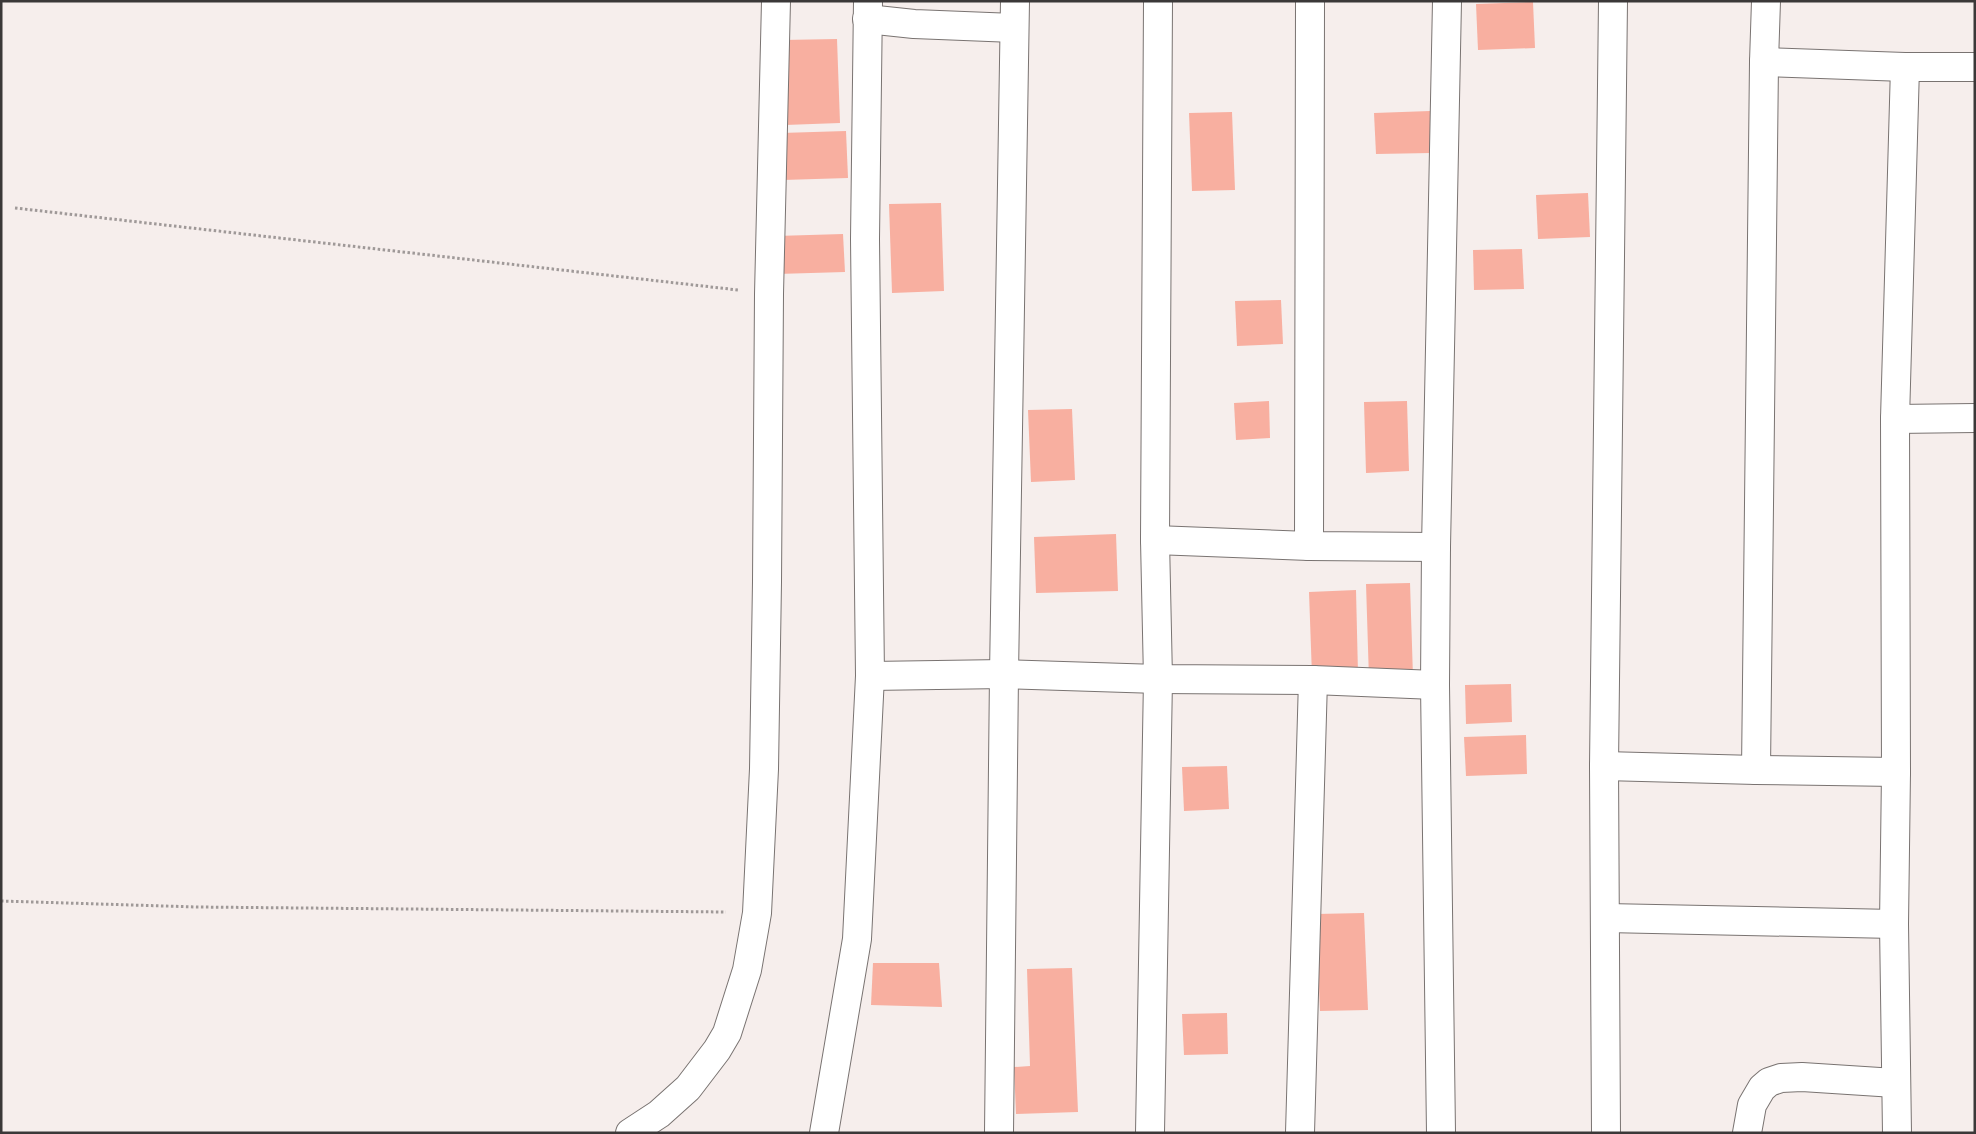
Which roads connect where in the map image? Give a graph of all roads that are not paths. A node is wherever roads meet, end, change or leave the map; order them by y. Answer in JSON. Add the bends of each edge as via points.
{"nodes":[{"id":1,"x":776,"y":1,"type":"edge"},
{"id":2,"x":1014,"y":1,"type":"edge"},
{"id":3,"x":1158,"y":1,"type":"edge"},
{"id":4,"x":1310,"y":1,"type":"edge"},
{"id":5,"x":1447,"y":1,"type":"edge"},
{"id":6,"x":1613,"y":1,"type":"edge"},
{"id":7,"x":1766,"y":1,"type":"edge"},
{"id":8,"x":868,"y":10,"type":"edge"},
{"id":9,"x":1014,"y":28,"type":"junction"},
{"id":10,"x":1764,"y":62,"type":"junction"},
{"id":11,"x":1975,"y":67,"type":"edge"},
{"id":12,"x":1905,"y":68,"type":"junction"},
{"id":13,"x":1975,"y":418,"type":"edge"},
{"id":14,"x":1895,"y":419,"type":"junction"},
{"id":15,"x":1156,"y":540,"type":"junction"},
{"id":16,"x":1309,"y":546,"type":"junction"},
{"id":17,"x":1436,"y":546,"type":"junction"},
{"id":18,"x":1004,"y":674,"type":"junction"},
{"id":19,"x":870,"y":676,"type":"junction"},
{"id":20,"x":1158,"y":679,"type":"junction"},
{"id":21,"x":1313,"y":680,"type":"junction"},
{"id":22,"x":1435,"y":685,"type":"junction"},
{"id":23,"x":1604,"y":766,"type":"junction"},
{"id":24,"x":1756,"y":770,"type":"junction"},
{"id":25,"x":1896,"y":772,"type":"junction"},
{"id":26,"x":1606,"y":918,"type":"junction"},
{"id":27,"x":1894,"y":924,"type":"junction"},
{"id":28,"x":1896,"y":1083,"type":"junction"},
{"id":29,"x":630,"y":1133,"type":"edge"},
{"id":30,"x":824,"y":1133,"type":"edge"},
{"id":31,"x":999,"y":1133,"type":"edge"},
{"id":32,"x":1150,"y":1133,"type":"edge"},
{"id":33,"x":1300,"y":1133,"type":"edge"},
{"id":34,"x":1440,"y":1133,"type":"edge"},
{"id":35,"x":1606,"y":1133,"type":"edge"},
{"id":36,"x":1747,"y":1133,"type":"edge"},
{"id":37,"x":1897,"y":1133,"type":"edge"}],
"edges":[{"from":1,"to":29,"type":"street","via":[[764,769],[757,913],[747,970],[727,1033],[688,1088],[659,1114]]},
{"from":2,"to":9,"type":"street"},
{"from":3,"to":15,"type":"street"},
{"from":4,"to":16,"type":"street"},
{"from":5,"to":17,"type":"street"},
{"from":6,"to":23,"type":"street"},
{"from":7,"to":10,"type":"street"},
{"from":8,"to":9,"type":"street","via":[[914,24]]},
{"from":8,"to":19,"type":"street","via":[[865,240]]},
{"from":9,"to":18,"type":"street"},
{"from":10,"to":12,"type":"street"},
{"from":10,"to":24,"type":"street"},
{"from":11,"to":12,"type":"street"},
{"from":12,"to":14,"type":"street"},
{"from":13,"to":14,"type":"street"},
{"from":14,"to":25,"type":"street"},
{"from":15,"to":16,"type":"street"},
{"from":15,"to":20,"type":"street"},
{"from":16,"to":17,"type":"street"},
{"from":17,"to":22,"type":"street"},
{"from":18,"to":19,"type":"street"},
{"from":18,"to":20,"type":"street"},
{"from":18,"to":31,"type":"street"},
{"from":19,"to":30,"type":"street","via":[[857,939]]},
{"from":20,"to":21,"type":"street"},
{"from":20,"to":32,"type":"street"},
{"from":21,"to":22,"type":"street"},
{"from":21,"to":33,"type":"street"},
{"from":22,"to":34,"type":"street"},
{"from":23,"to":24,"type":"street"},
{"from":23,"to":26,"type":"street"},
{"from":24,"to":25,"type":"street"},
{"from":25,"to":27,"type":"street"},
{"from":26,"to":27,"type":"street"},
{"from":26,"to":35,"type":"street"},
{"from":27,"to":28,"type":"street"},
{"from":28,"to":36,"type":"street","via":[[1820,1078],[1781,1078],[1769,1082],[1752,1105]]},
{"from":28,"to":37,"type":"street"}]}
